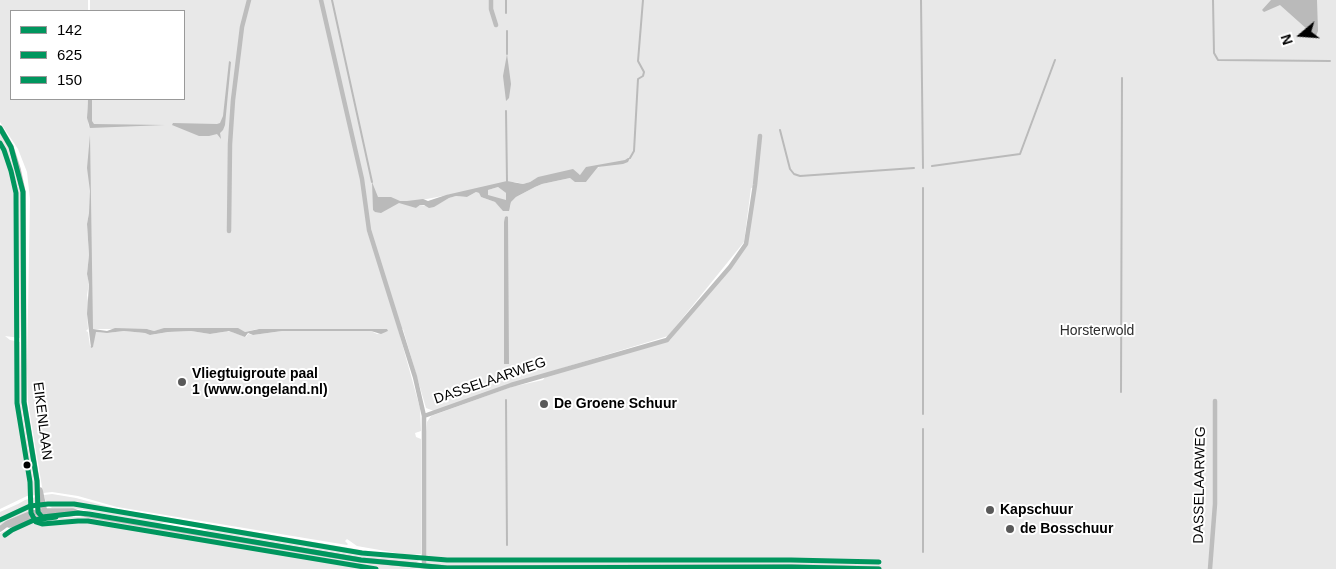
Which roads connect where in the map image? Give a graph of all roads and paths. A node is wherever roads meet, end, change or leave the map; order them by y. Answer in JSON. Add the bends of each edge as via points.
{"nodes":[{"id":1,"x":249,"y":0,"type":"edge"},
{"id":2,"x":321,"y":0,"type":"edge"},
{"id":3,"x":491,"y":0,"type":"edge"},
{"id":4,"x":496,"y":25,"type":"dead end"},
{"id":5,"x":0,"y":128,"type":"edge"},
{"id":6,"x":760,"y":136,"type":"dead end"},
{"id":7,"x":229,"y":232,"type":"dead end"},
{"id":8,"x":1215,"y":401,"type":"dead end"},
{"id":9,"x":424,"y":416,"type":"junction"},
{"id":10,"x":37,"y":481,"type":"junction"},
{"id":11,"x":45,"y":511,"type":"junction"},
{"id":12,"x":78,"y":513,"type":"junction"},
{"id":13,"x":40,"y":515,"type":"junction"},
{"id":14,"x":0,"y":529,"type":"edge"},
{"id":15,"x":424,"y":566,"type":"junction"},
{"id":16,"x":879,"y":569,"type":"edge"},
{"id":17,"x":1210,"y":569,"type":"edge"}],
"edges":[{"from":1,"to":7,"type":"street","via":[[242,27],[233,100]]},
{"from":2,"to":9,"type":"street","name":"DASSELAARWEG","via":[[362,179],[369,230]]},
{"from":3,"to":4,"type":"street"},
{"from":5,"to":10,"type":"street","name":"EIKENLAAN","via":[[11,147],[23,192],[24,402]]},
{"from":6,"to":9,"type":"street","name":"DASSELAARWEG","via":[[746,244],[730,268],[667,340],[510,386]]},
{"from":8,"to":17,"type":"street","name":"DASSELAARWEG","via":[[1215,504]]},
{"from":9,"to":15,"type":"street"},
{"from":10,"to":11,"type":"street","name":"EIKENLAAN"},
{"from":10,"to":13,"type":"street","name":"EIKENLAAN"},
{"from":11,"to":12,"type":"street"},
{"from":11,"to":13,"type":"street"},
{"from":12,"to":13,"type":"street"},
{"from":12,"to":15,"type":"street","via":[[361,560]]},
{"from":13,"to":14,"type":"street"},
{"from":15,"to":16,"type":"street"}]}
